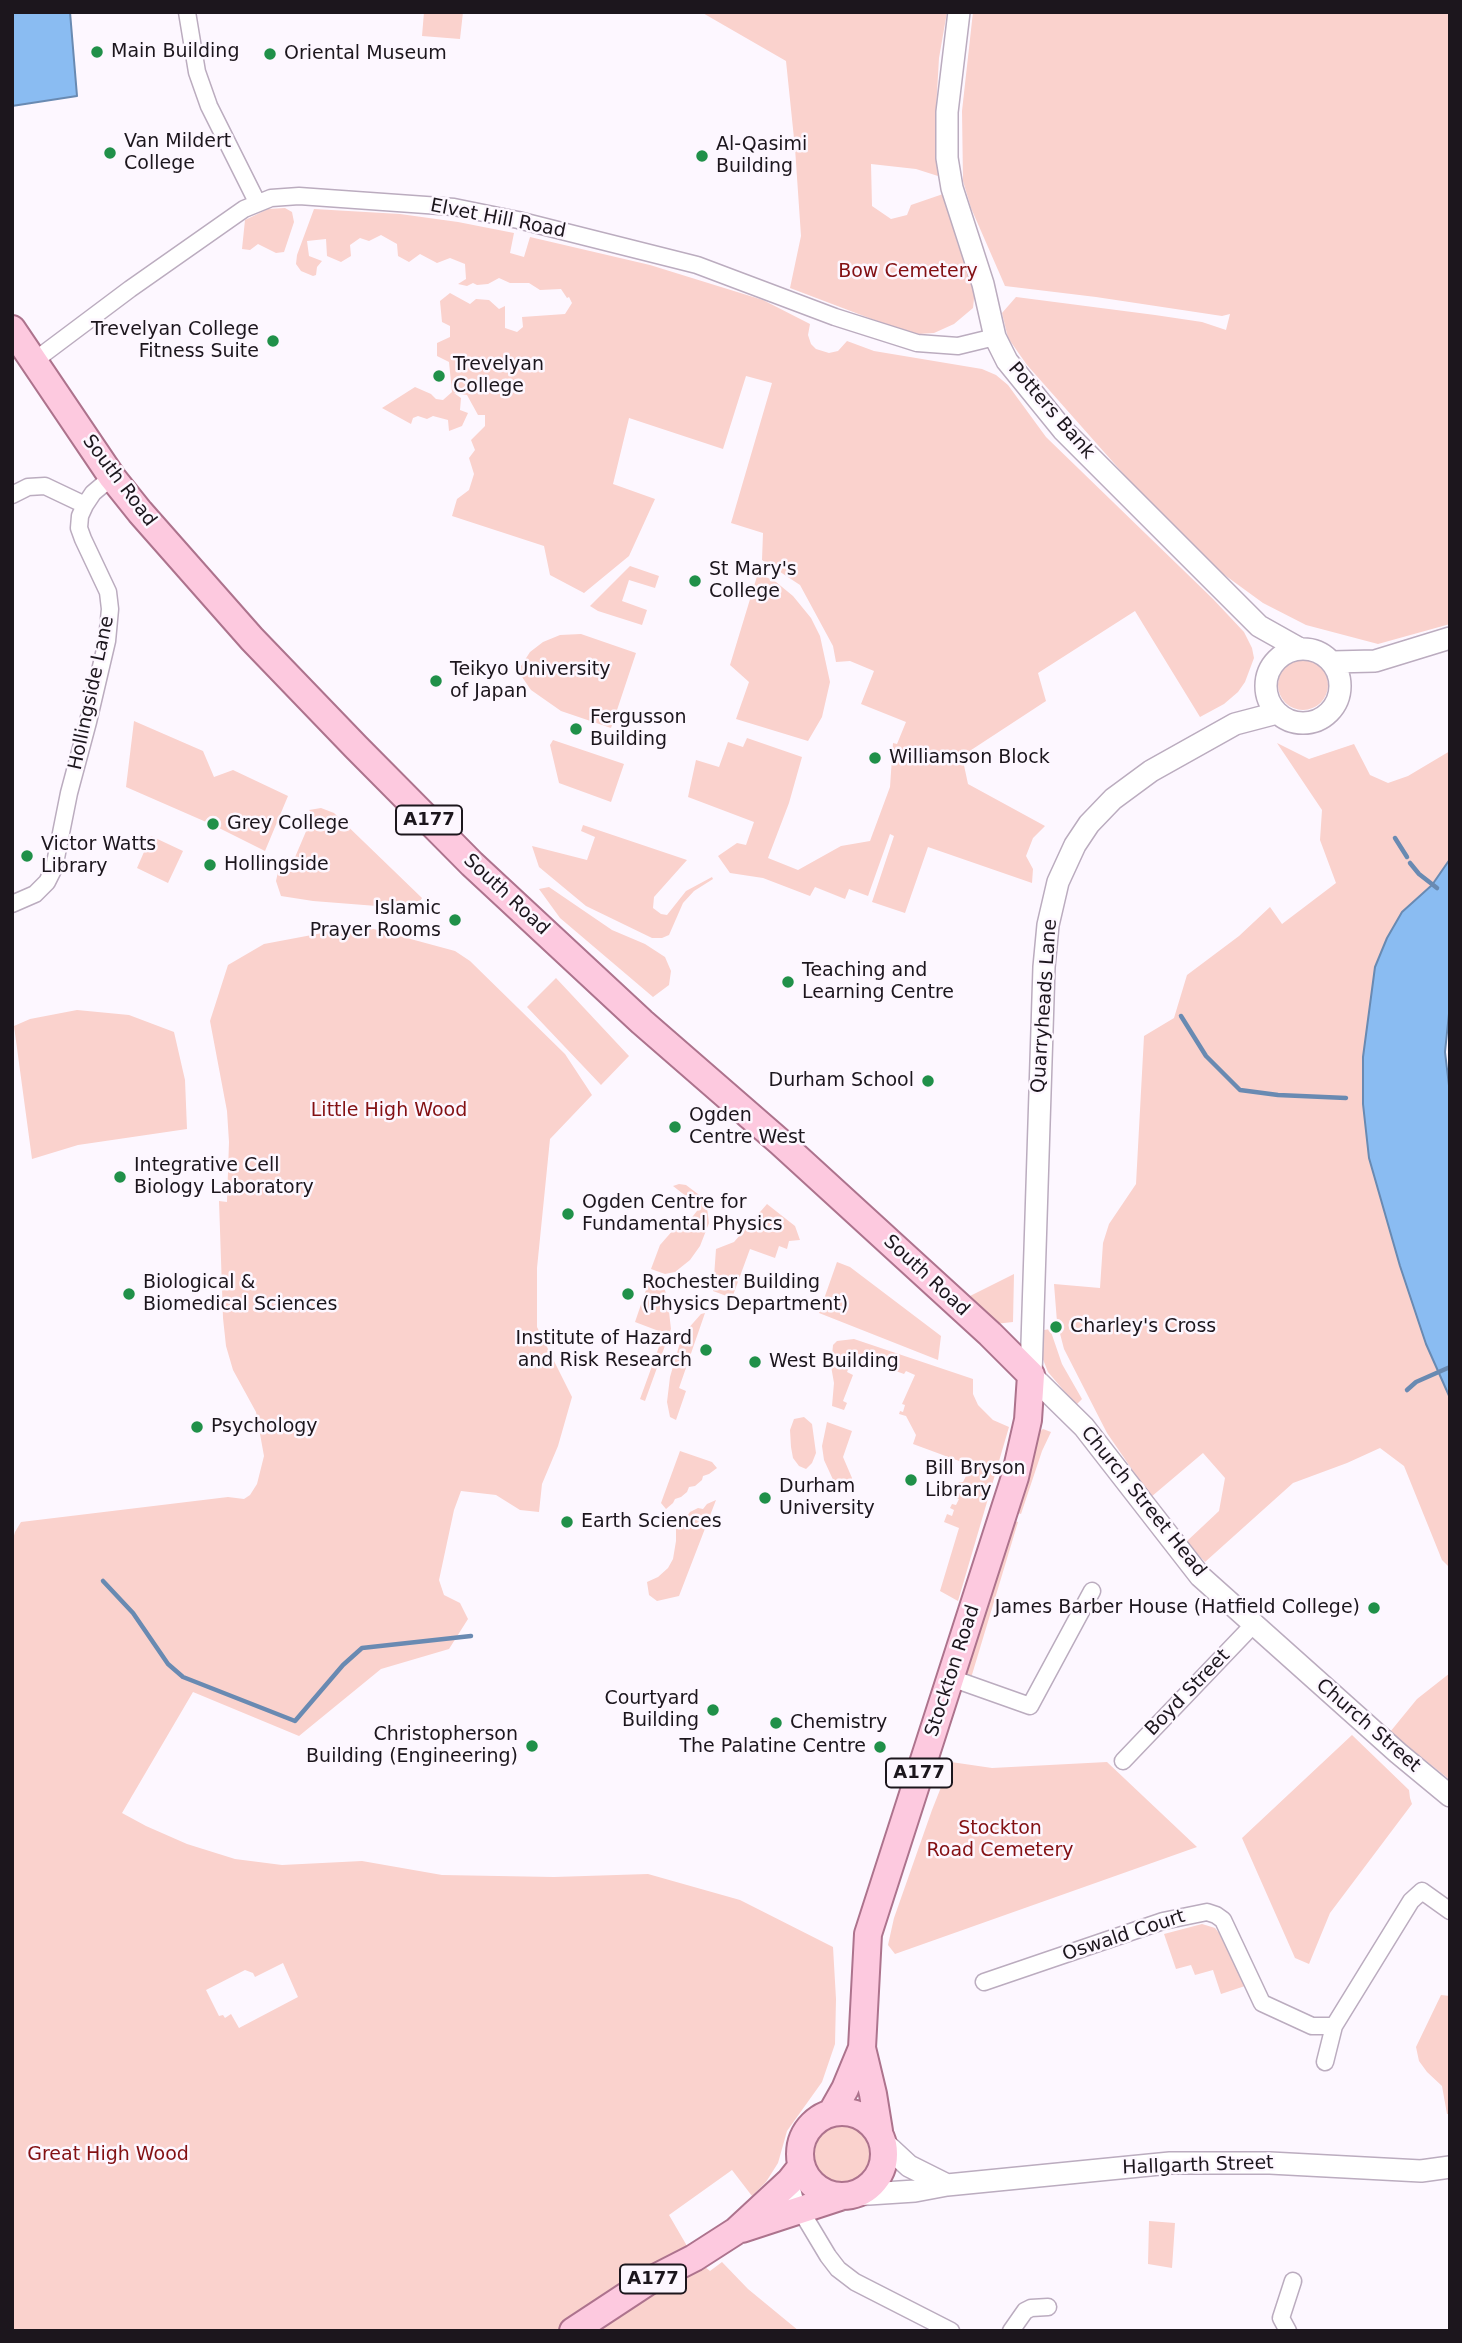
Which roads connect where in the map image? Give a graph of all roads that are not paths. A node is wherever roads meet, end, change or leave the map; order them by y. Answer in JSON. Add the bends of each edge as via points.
{"nodes":[{"id":1,"x":187,"y":12,"type":"edge"},
{"id":2,"x":959,"y":12,"type":"edge"},
{"id":3,"x":257,"y":202,"type":"junction"},
{"id":4,"x":12,"y":328,"type":"edge"},
{"id":5,"x":995,"y":337,"type":"junction"},
{"id":6,"x":34,"y":361,"type":"junction"},
{"id":7,"x":112,"y":477,"type":"junction"},
{"id":8,"x":12,"y":495,"type":"edge"},
{"id":9,"x":85,"y":505,"type":"junction"},
{"id":10,"x":1259,"y":626,"type":"junction"},
{"id":11,"x":1450,"y":638,"type":"edge"},
{"id":12,"x":1300,"y":649,"type":"junction"},
{"id":13,"x":1375,"y":660,"type":"junction"},
{"id":14,"x":1332,"y":662,"type":"junction"},
{"id":15,"x":1274,"y":663,"type":"junction"},
{"id":16,"x":1265,"y":689,"type":"junction"},
{"id":17,"x":1339,"y":695,"type":"junction"},
{"id":18,"x":1277,"y":713,"type":"junction"},
{"id":19,"x":1235,"y":723,"type":"junction"},
{"id":20,"x":12,"y":904,"type":"edge"},
{"id":21,"x":1031,"y":1375,"type":"junction"},
{"id":22,"x":1092,"y":1591,"type":"dead end"},
{"id":23,"x":1253,"y":1625,"type":"junction"},
{"id":24,"x":1287,"y":1655,"type":"joint"},
{"id":25,"x":951,"y":1678,"type":"junction"},
{"id":26,"x":1123,"y":1761,"type":"dead end"},
{"id":27,"x":1450,"y":1796,"type":"edge"},
{"id":28,"x":1450,"y":1911,"type":"edge"},
{"id":29,"x":984,"y":1982,"type":"dead end"},
{"id":30,"x":1334,"y":2026,"type":"junction"},
{"id":31,"x":862,"y":2048,"type":"junction"},
{"id":32,"x":1325,"y":2062,"type":"dead end"},
{"id":33,"x":832,"y":2112,"type":"junction"},
{"id":34,"x":881,"y":2136,"type":"junction"},
{"id":35,"x":1450,"y":2167,"type":"edge"},
{"id":36,"x":796,"y":2174,"type":"junction"},
{"id":37,"x":947,"y":2185,"type":"junction"},
{"id":38,"x":846,"y":2196,"type":"junction"},
{"id":39,"x":801,"y":2211,"type":"junction"},
{"id":40,"x":736,"y":2231,"type":"junction"},
{"id":41,"x":1293,"y":2281,"type":"dead end"},
{"id":42,"x":1048,"y":2307,"type":"dead end"},
{"id":43,"x":1281,"y":2326,"type":"edge"},
{"id":44,"x":573,"y":2331,"type":"edge"},
{"id":45,"x":951,"y":2331,"type":"edge"},
{"id":46,"x":1010,"y":2331,"type":"edge"}],
"edges":[{"from":1,"to":3,"type":"street","via":[[197,72],[209,106]]},
{"from":2,"to":5,"type":"street","name":"Potters Bank","via":[[947,112],[947,158]]},
{"from":3,"to":5,"type":"street","name":"Elvet Hill Road","via":[[290,196],[344,197],[454,207],[697,265],[895,338],[958,346]]},
{"from":3,"to":6,"type":"street","name":"Elvet Hill Road"},
{"from":4,"to":6,"type":"main road","name":"South Road","number":"A177"},
{"from":5,"to":10,"type":"street","name":"Potters Bank","via":[[1007,361],[1063,430]]},
{"from":6,"to":7,"type":"main road","name":"South Road","number":"A177"},
{"from":7,"to":9,"type":"street"},
{"from":7,"to":21,"type":"main road","name":"South Road","number":"A177","via":[[252,639],[472,864]]},
{"from":8,"to":9,"type":"street","via":[[27,487],[45,486]]},
{"from":9,"to":20,"type":"street","name":"Hollingside Lane","via":[[79,528],[108,592],[110,623],[54,868],[35,894]]},
{"from":10,"to":12,"type":"street","name":"Potters Bank"},
{"from":10,"to":15,"type":"street","name":"Potters Bank"},
{"from":11,"to":13,"type":"street"},
{"from":12,"to":14,"type":"street","via":[[1323,654]]},
{"from":12,"to":15,"type":"street"},
{"from":13,"to":14,"type":"street"},
{"from":13,"to":17,"type":"street"},
{"from":14,"to":17,"type":"street","via":[[1338,672]]},
{"from":15,"to":16,"type":"street"},
{"from":16,"to":18,"type":"street"},
{"from":16,"to":19,"type":"street"},
{"from":17,"to":18,"type":"street","via":[[1332,710],[1318,721],[1293,723]]},
{"from":18,"to":19,"type":"street"},
{"from":19,"to":21,"type":"street","name":"Quarryheads Lane","via":[[1151,771],[1113,799],[1075,845],[1058,883],[1044,967]]},
{"from":21,"to":23,"type":"street","name":"Church Street Head","via":[[1084,1427],[1200,1576]]},
{"from":21,"to":25,"type":"main road","name":"Stockton Road","number":"A177","via":[[1028,1420],[1015,1477]]},
{"from":22,"to":25,"type":"street","via":[[1030,1706]]},
{"from":23,"to":24,"type":"street","name":"Church Street Head"},
{"from":23,"to":26,"type":"street","name":"Boyd Street"},
{"from":24,"to":27,"type":"street","name":"Church Street"},
{"from":25,"to":31,"type":"main road","name":"Stockton Road","number":"A177","via":[[870,1923]]},
{"from":28,"to":30,"type":"street","via":[[1426,1884],[1398,1920]]},
{"from":29,"to":30,"type":"street","name":"Oswald Court","via":[[1163,1921],[1207,1912],[1223,1920],[1262,2003],[1312,2026]]},
{"from":30,"to":32,"type":"street"},
{"from":31,"to":33,"type":"main road","name":"Stockton Road","number":"A177"},
{"from":31,"to":34,"type":"main road","name":"Stockton Road"},
{"from":33,"to":34,"type":"main road","via":[[858,2114]]},
{"from":33,"to":36,"type":"main road","via":[[808,2127]]},
{"from":34,"to":37,"type":"street","via":[[909,2166]]},
{"from":34,"to":38,"type":"main road","via":[[885,2153],[876,2179],[866,2189]]},
{"from":35,"to":37,"type":"street","name":"Hallgarth Street","via":[[1421,2171],[1170,2163]]},
{"from":36,"to":38,"type":"main road","via":[[827,2194]]},
{"from":36,"to":39,"type":"street","via":[[795,2202]]},
{"from":36,"to":40,"type":"main road","number":"A177"},
{"from":37,"to":38,"type":"street","name":"Hallgarth Street"},
{"from":38,"to":39,"type":"main road","number":"A177"},
{"from":39,"to":40,"type":"main road","number":"A177"},
{"from":39,"to":45,"type":"street","via":[[846,2276]]},
{"from":40,"to":44,"type":"main road","number":"A177"},
{"from":41,"to":43,"type":"street"},
{"from":42,"to":46,"type":"street","via":[[1025,2311]]}]}
